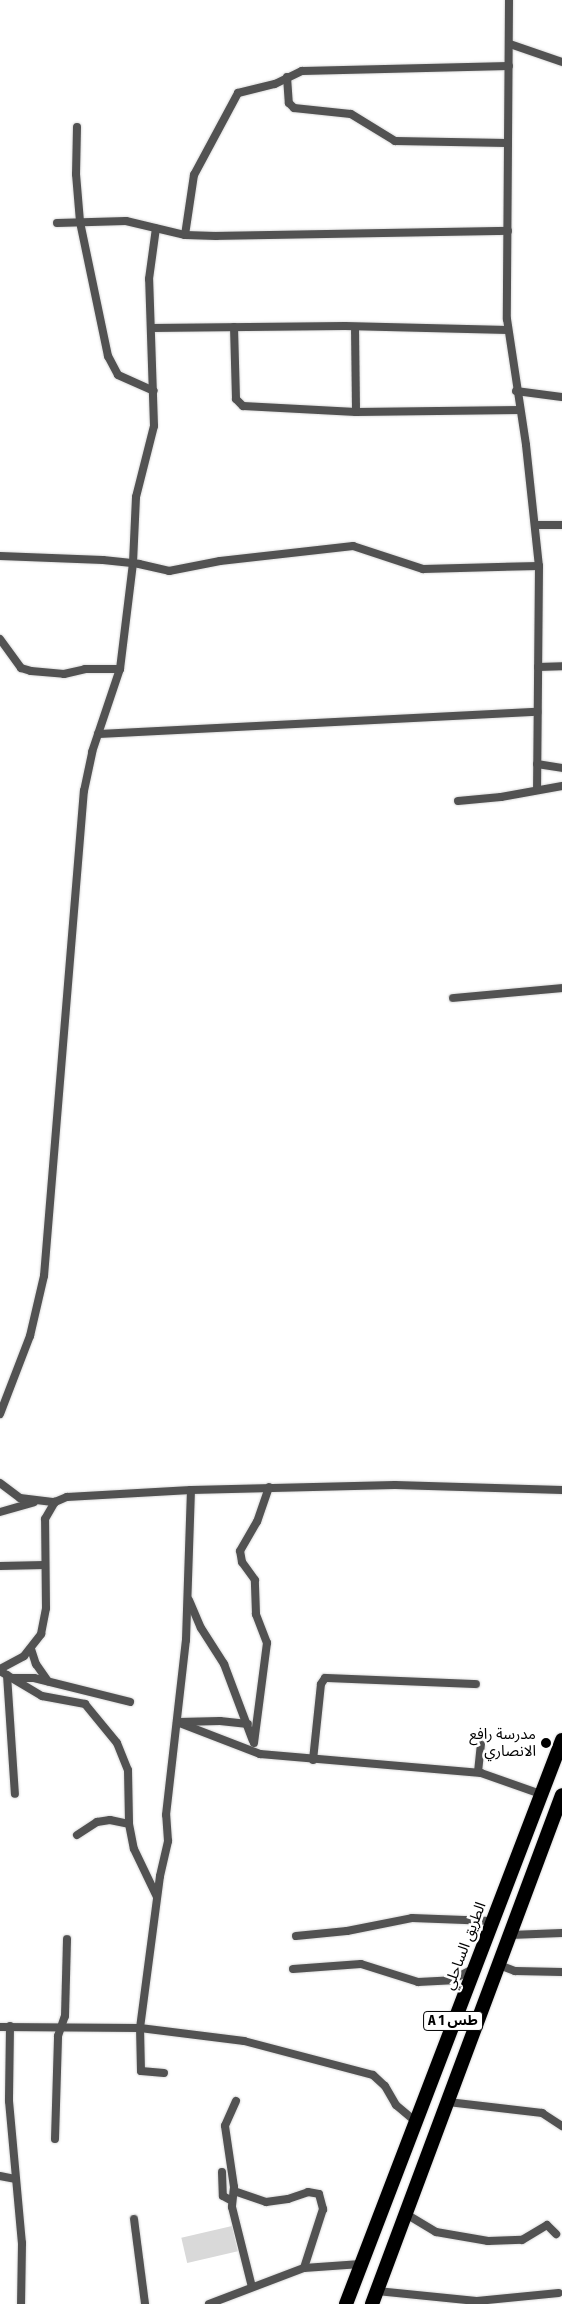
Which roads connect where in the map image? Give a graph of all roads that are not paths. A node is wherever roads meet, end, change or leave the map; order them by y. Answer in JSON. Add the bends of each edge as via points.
{"nodes":[{"id":1,"x":509,"y":0,"type":"edge"},
{"id":2,"x":510,"y":44,"type":"junction"},
{"id":3,"x":562,"y":62,"type":"edge"},
{"id":4,"x":509,"y":66,"type":"junction"},
{"id":5,"x":287,"y":77,"type":"junction"},
{"id":6,"x":77,"y":127,"type":"dead end"},
{"id":7,"x":507,"y":144,"type":"junction"},
{"id":8,"x":80,"y":222,"type":"junction"},
{"id":9,"x":57,"y":223,"type":"dead end"},
{"id":10,"x":156,"y":228,"type":"junction"},
{"id":11,"x":508,"y":231,"type":"junction"},
{"id":12,"x":185,"y":235,"type":"junction"},
{"id":13,"x":234,"y":327,"type":"junction"},
{"id":14,"x":355,"y":327,"type":"junction"},
{"id":15,"x":151,"y":328,"type":"junction"},
{"id":16,"x":508,"y":330,"type":"junction"},
{"id":17,"x":154,"y":391,"type":"junction"},
{"id":18,"x":516,"y":391,"type":"junction"},
{"id":19,"x":562,"y":397,"type":"edge"},
{"id":20,"x":520,"y":410,"type":"junction"},
{"id":21,"x":356,"y":412,"type":"junction"},
{"id":22,"x":562,"y":524,"type":"edge"},
{"id":23,"x":536,"y":525,"type":"junction"},
{"id":24,"x":0,"y":556,"type":"edge"},
{"id":25,"x":132,"y":563,"type":"junction"},
{"id":26,"x":539,"y":566,"type":"junction"},
{"id":27,"x":0,"y":639,"type":"edge"},
{"id":28,"x":562,"y":666,"type":"edge"},
{"id":29,"x":538,"y":667,"type":"junction"},
{"id":30,"x":120,"y":669,"type":"junction"},
{"id":31,"x":537,"y":712,"type":"junction"},
{"id":32,"x":98,"y":734,"type":"junction"},
{"id":33,"x":537,"y":764,"type":"junction"},
{"id":34,"x":562,"y":768,"type":"edge"},
{"id":35,"x":562,"y":786,"type":"edge"},
{"id":36,"x":537,"y":789,"type":"junction"},
{"id":37,"x":458,"y":801,"type":"dead end"},
{"id":38,"x":562,"y":988,"type":"edge"},
{"id":39,"x":453,"y":998,"type":"dead end"},
{"id":40,"x":0,"y":1414,"type":"edge"},
{"id":41,"x":0,"y":1483,"type":"edge"},
{"id":42,"x":269,"y":1487,"type":"junction"},
{"id":43,"x":191,"y":1490,"type":"junction"},
{"id":44,"x":562,"y":1490,"type":"edge"},
{"id":45,"x":36,"y":1501,"type":"junction"},
{"id":46,"x":55,"y":1502,"type":"junction"},
{"id":47,"x":0,"y":1512,"type":"edge"},
{"id":48,"x":45,"y":1565,"type":"junction"},
{"id":49,"x":0,"y":1566,"type":"edge"},
{"id":50,"x":188,"y":1595,"type":"junction"},
{"id":51,"x":31,"y":1649,"type":"junction"},
{"id":52,"x":5,"y":1673,"type":"edge"},
{"id":53,"x":49,"y":1682,"type":"junction"},
{"id":54,"x":476,"y":1684,"type":"dead end"},
{"id":55,"x":130,"y":1702,"type":"dead end"},
{"id":56,"x":177,"y":1722,"type":"junction"},
{"id":57,"x":248,"y":1724,"type":"junction"},
{"id":58,"x":482,"y":1734,"type":"dead end"},
{"id":59,"x":562,"y":1740,"type":"edge"},
{"id":60,"x":254,"y":1743,"type":"junction"},
{"id":61,"x":260,"y":1754,"type":"junction"},
{"id":62,"x":313,"y":1760,"type":"junction"},
{"id":63,"x":478,"y":1772,"type":"junction"},
{"id":64,"x":16,"y":1794,"type":"dead end"},
{"id":65,"x":541,"y":1794,"type":"junction"},
{"id":66,"x":562,"y":1795,"type":"edge"},
{"id":67,"x":129,"y":1824,"type":"junction"},
{"id":68,"x":77,"y":1835,"type":"dead end"},
{"id":69,"x":158,"y":1897,"type":"junction"},
{"id":70,"x":491,"y":1921,"type":"junction"},
{"id":71,"x":562,"y":1933,"type":"edge"},
{"id":72,"x":510,"y":1935,"type":"junction"},
{"id":73,"x":296,"y":1936,"type":"dead end"},
{"id":74,"x":67,"y":1939,"type":"dead end"},
{"id":75,"x":499,"y":1965,"type":"junction"},
{"id":76,"x":294,"y":1969,"type":"dead end"},
{"id":77,"x":473,"y":1969,"type":"junction"},
{"id":78,"x":562,"y":1972,"type":"edge"},
{"id":79,"x":10,"y":2026,"type":"junction"},
{"id":80,"x":62,"y":2026,"type":"junction"},
{"id":81,"x":0,"y":2027,"type":"edge"},
{"id":82,"x":140,"y":2028,"type":"junction"},
{"id":83,"x":164,"y":2073,"type":"dead end"},
{"id":84,"x":236,"y":2101,"type":"dead end"},
{"id":85,"x":448,"y":2102,"type":"junction"},
{"id":86,"x":416,"y":2122,"type":"junction"},
{"id":87,"x":562,"y":2126,"type":"edge"},
{"id":88,"x":56,"y":2139,"type":"dead end"},
{"id":89,"x":222,"y":2172,"type":"dead end"},
{"id":90,"x":0,"y":2176,"type":"edge"},
{"id":91,"x":15,"y":2179,"type":"junction"},
{"id":92,"x":234,"y":2191,"type":"junction"},
{"id":93,"x":232,"y":2201,"type":"junction"},
{"id":94,"x":406,"y":2214,"type":"junction"},
{"id":95,"x":134,"y":2219,"type":"dead end"},
{"id":96,"x":556,"y":2234,"type":"dead end"},
{"id":97,"x":361,"y":2264,"type":"junction"},
{"id":98,"x":304,"y":2268,"type":"junction"},
{"id":99,"x":252,"y":2287,"type":"junction"},
{"id":100,"x":559,"y":2292,"type":"dead end"},
{"id":101,"x":374,"y":2298,"type":"edge"},
{"id":102,"x":20,"y":2304,"type":"edge"},
{"id":103,"x":145,"y":2304,"type":"edge"},
{"id":104,"x":209,"y":2304,"type":"edge"},
{"id":105,"x":346,"y":2304,"type":"edge"}],
"edges":[{"from":1,"to":2,"type":"street"},
{"from":2,"to":3,"type":"street"},
{"from":2,"to":4,"type":"street"},
{"from":4,"to":5,"type":"street","via":[[302,71]]},
{"from":4,"to":7,"type":"street"},
{"from":5,"to":7,"type":"street","via":[[290,103],[294,108],[351,114],[394,141]]},
{"from":5,"to":12,"type":"street","via":[[279,83],[234,97],[222,128],[194,175]]},
{"from":6,"to":8,"type":"street"},
{"from":7,"to":11,"type":"street"},
{"from":8,"to":9,"type":"street"},
{"from":8,"to":10,"type":"street","via":[[126,221]]},
{"from":8,"to":17,"type":"street","via":[[112,366],[126,381]]},
{"from":10,"to":12,"type":"street"},
{"from":10,"to":15,"type":"street","via":[[149,279]]},
{"from":11,"to":12,"type":"street"},
{"from":11,"to":16,"type":"street"},
{"from":13,"to":14,"type":"street"},
{"from":13,"to":15,"type":"street"},
{"from":13,"to":21,"type":"street","via":[[236,394],[240,404]]},
{"from":14,"to":16,"type":"street"},
{"from":14,"to":21,"type":"street"},
{"from":15,"to":17,"type":"street"},
{"from":16,"to":18,"type":"street"},
{"from":17,"to":25,"type":"street","via":[[153,435],[136,497]]},
{"from":18,"to":19,"type":"street"},
{"from":18,"to":20,"type":"street"},
{"from":20,"to":21,"type":"street"},
{"from":20,"to":23,"type":"street"},
{"from":22,"to":23,"type":"street"},
{"from":23,"to":26,"type":"street"},
{"from":24,"to":25,"type":"street"},
{"from":25,"to":26,"type":"street","via":[[169,571],[353,546],[424,569]]},
{"from":25,"to":30,"type":"street"},
{"from":26,"to":29,"type":"street"},
{"from":27,"to":30,"type":"street","via":[[21,668],[31,671],[64,674],[85,669]]},
{"from":28,"to":29,"type":"street"},
{"from":29,"to":31,"type":"street"},
{"from":30,"to":32,"type":"street"},
{"from":31,"to":32,"type":"street"},
{"from":31,"to":33,"type":"street"},
{"from":32,"to":40,"type":"street","via":[[84,791],[44,1276],[30,1336]]},
{"from":33,"to":34,"type":"street"},
{"from":33,"to":36,"type":"street"},
{"from":35,"to":36,"type":"street"},
{"from":36,"to":37,"type":"street","via":[[529,793]]},
{"from":38,"to":39,"type":"street"},
{"from":41,"to":45,"type":"street","via":[[12,1494]]},
{"from":42,"to":43,"type":"street"},
{"from":42,"to":44,"type":"street","via":[[395,1485]]},
{"from":42,"to":60,"type":"street","via":[[257,1522],[240,1551],[242,1562],[255,1580],[256,1614],[267,1643]]},
{"from":43,"to":46,"type":"street","via":[[73,1496]]},
{"from":43,"to":50,"type":"street"},
{"from":45,"to":46,"type":"street"},
{"from":45,"to":47,"type":"street"},
{"from":46,"to":48,"type":"street","via":[[45,1519]]},
{"from":48,"to":49,"type":"street"},
{"from":48,"to":51,"type":"street","via":[[45,1617],[41,1634]]},
{"from":50,"to":56,"type":"street"},
{"from":50,"to":57,"type":"street","via":[[201,1628],[224,1664]]},
{"from":51,"to":52,"type":"street"},
{"from":51,"to":53,"type":"street","via":[[39,1671]]},
{"from":52,"to":53,"type":"street"},
{"from":52,"to":64,"type":"street"},
{"from":52,"to":67,"type":"street","via":[[42,1696],[80,1702],[93,1712],[125,1761],[129,1780]]},
{"from":53,"to":55,"type":"street"},
{"from":54,"to":62,"type":"street","via":[[325,1678],[321,1684]]},
{"from":56,"to":57,"type":"street","via":[[206,1720]]},
{"from":56,"to":61,"type":"street"},
{"from":56,"to":69,"type":"street","via":[[166,1815],[168,1840]]},
{"from":57,"to":60,"type":"street"},
{"from":58,"to":63,"type":"street"},
{"from":59,"to":65,"type":"highway","name":"الطريق الساحلي","number":"A 1 طس"},
{"from":60,"to":61,"type":"street"},
{"from":61,"to":62,"type":"street"},
{"from":62,"to":63,"type":"street"},
{"from":63,"to":65,"type":"street"},
{"from":65,"to":70,"type":"highway","name":"الطريق الساحلي","number":"A 1 طس"},
{"from":66,"to":72,"type":"highway","number":"A 1 طس"},
{"from":67,"to":68,"type":"street","via":[[110,1820],[97,1822]]},
{"from":67,"to":69,"type":"street","via":[[138,1861]]},
{"from":69,"to":82,"type":"street"},
{"from":70,"to":73,"type":"street","via":[[412,1918]]},
{"from":70,"to":77,"type":"highway","name":"الطريق الساحلي","number":"A 1 طس"},
{"from":71,"to":72,"type":"street"},
{"from":72,"to":75,"type":"highway","number":"A 1 طس"},
{"from":74,"to":80,"type":"street"},
{"from":75,"to":78,"type":"street","via":[[515,1971]]},
{"from":75,"to":85,"type":"highway","number":"A 1 طس"},
{"from":76,"to":77,"type":"street","via":[[362,1964],[418,1982],[452,1980]]},
{"from":77,"to":86,"type":"highway","name":"الطريق الساحلي","number":"A 1 طس"},
{"from":79,"to":80,"type":"street"},
{"from":79,"to":81,"type":"street"},
{"from":79,"to":91,"type":"street","via":[[9,2100]]},
{"from":80,"to":82,"type":"street"},
{"from":80,"to":88,"type":"street","via":[[58,2036]]},
{"from":82,"to":83,"type":"street","via":[[141,2071]]},
{"from":82,"to":86,"type":"street","via":[[233,2039],[373,2075],[386,2086],[396,2105]]},
{"from":84,"to":92,"type":"street","via":[[225,2126]]},
{"from":85,"to":87,"type":"street","via":[[542,2113]]},
{"from":85,"to":94,"type":"highway","number":"A 1 طس"},
{"from":86,"to":97,"type":"highway","name":"الطريق الساحلي","number":"A 1 طس"},
{"from":89,"to":93,"type":"street","via":[[223,2196]]},
{"from":90,"to":91,"type":"street"},
{"from":91,"to":102,"type":"street","via":[[22,2243]]},
{"from":92,"to":93,"type":"street"},
{"from":92,"to":98,"type":"street","via":[[266,2202],[308,2192],[319,2194],[323,2209]]},
{"from":93,"to":99,"type":"street"},
{"from":94,"to":96,"type":"street","via":[[436,2232],[488,2241],[522,2240],[547,2225]]},
{"from":94,"to":101,"type":"highway","number":"A 1 طس"},
{"from":95,"to":103,"type":"street"},
{"from":97,"to":98,"type":"street"},
{"from":97,"to":105,"type":"highway","name":"الطريق الساحلي","number":"A 1 طس"},
{"from":98,"to":99,"type":"street"},
{"from":99,"to":104,"type":"street"},
{"from":100,"to":101,"type":"street","via":[[477,2301]]}]}
